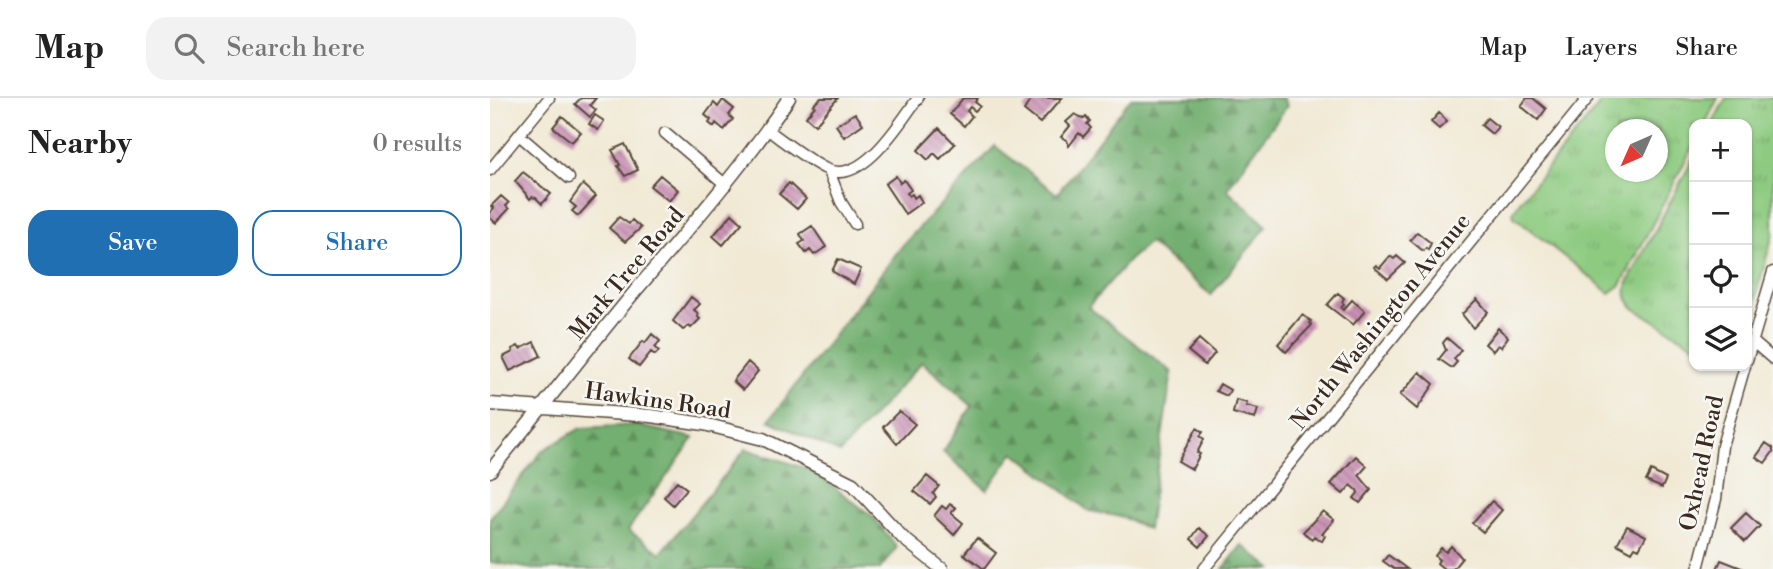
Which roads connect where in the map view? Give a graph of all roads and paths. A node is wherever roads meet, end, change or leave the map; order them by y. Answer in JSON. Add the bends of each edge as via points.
{"nodes":[{"id":1,"x":549,"y":98,"type":"edge"},
{"id":2,"x":789,"y":98,"type":"edge"},
{"id":3,"x":918,"y":98,"type":"edge"},
{"id":4,"x":1588,"y":98,"type":"edge"},
{"id":5,"x":768,"y":130,"type":"junction"},
{"id":6,"x":665,"y":133,"type":"dead end"},
{"id":7,"x":519,"y":135,"type":"junction"},
{"id":8,"x":490,"y":170,"type":"edge"},
{"id":9,"x":829,"y":171,"type":"junction"},
{"id":10,"x":569,"y":177,"type":"dead end"},
{"id":11,"x":726,"y":185,"type":"junction"},
{"id":12,"x":855,"y":224,"type":"dead end"},
{"id":13,"x":1773,"y":272,"type":"edge"},
{"id":14,"x":1752,"y":341,"type":"joint"},
{"id":15,"x":1773,"y":359,"type":"edge"},
{"id":16,"x":1744,"y":371,"type":"edge"},
{"id":17,"x":490,"y":404,"type":"edge"},
{"id":18,"x":544,"y":407,"type":"junction"},
{"id":19,"x":490,"y":471,"type":"edge"},
{"id":20,"x":942,"y":569,"type":"edge"},
{"id":21,"x":1204,"y":569,"type":"edge"},
{"id":22,"x":1698,"y":569,"type":"edge"}],
"edges":[{"from":1,"to":7,"type":"street"},
{"from":2,"to":5,"type":"street","name":"Mark Tree Road"},
{"from":3,"to":9,"type":"street","via":[[877,153],[855,167]]},
{"from":4,"to":21,"type":"street","name":"North Washington Avenue"},
{"from":5,"to":9,"type":"street"},
{"from":5,"to":11,"type":"street","name":"Mark Tree Road"},
{"from":6,"to":11,"type":"street"},
{"from":7,"to":8,"type":"street"},
{"from":7,"to":10,"type":"street"},
{"from":9,"to":12,"type":"street"},
{"from":11,"to":18,"type":"street","name":"Mark Tree Road"},
{"from":13,"to":14,"type":"street"},
{"from":14,"to":15,"type":"street"},
{"from":16,"to":22,"type":"street","name":"Oxhead Road","via":[[1722,446],[1716,499]]},
{"from":17,"to":18,"type":"street","name":"Hawkins Road"},
{"from":18,"to":19,"type":"street","name":"Mark Tree Road"},
{"from":18,"to":20,"type":"street","name":"Hawkins Road","via":[[651,416],[763,439],[853,484],[903,538]]}]}
